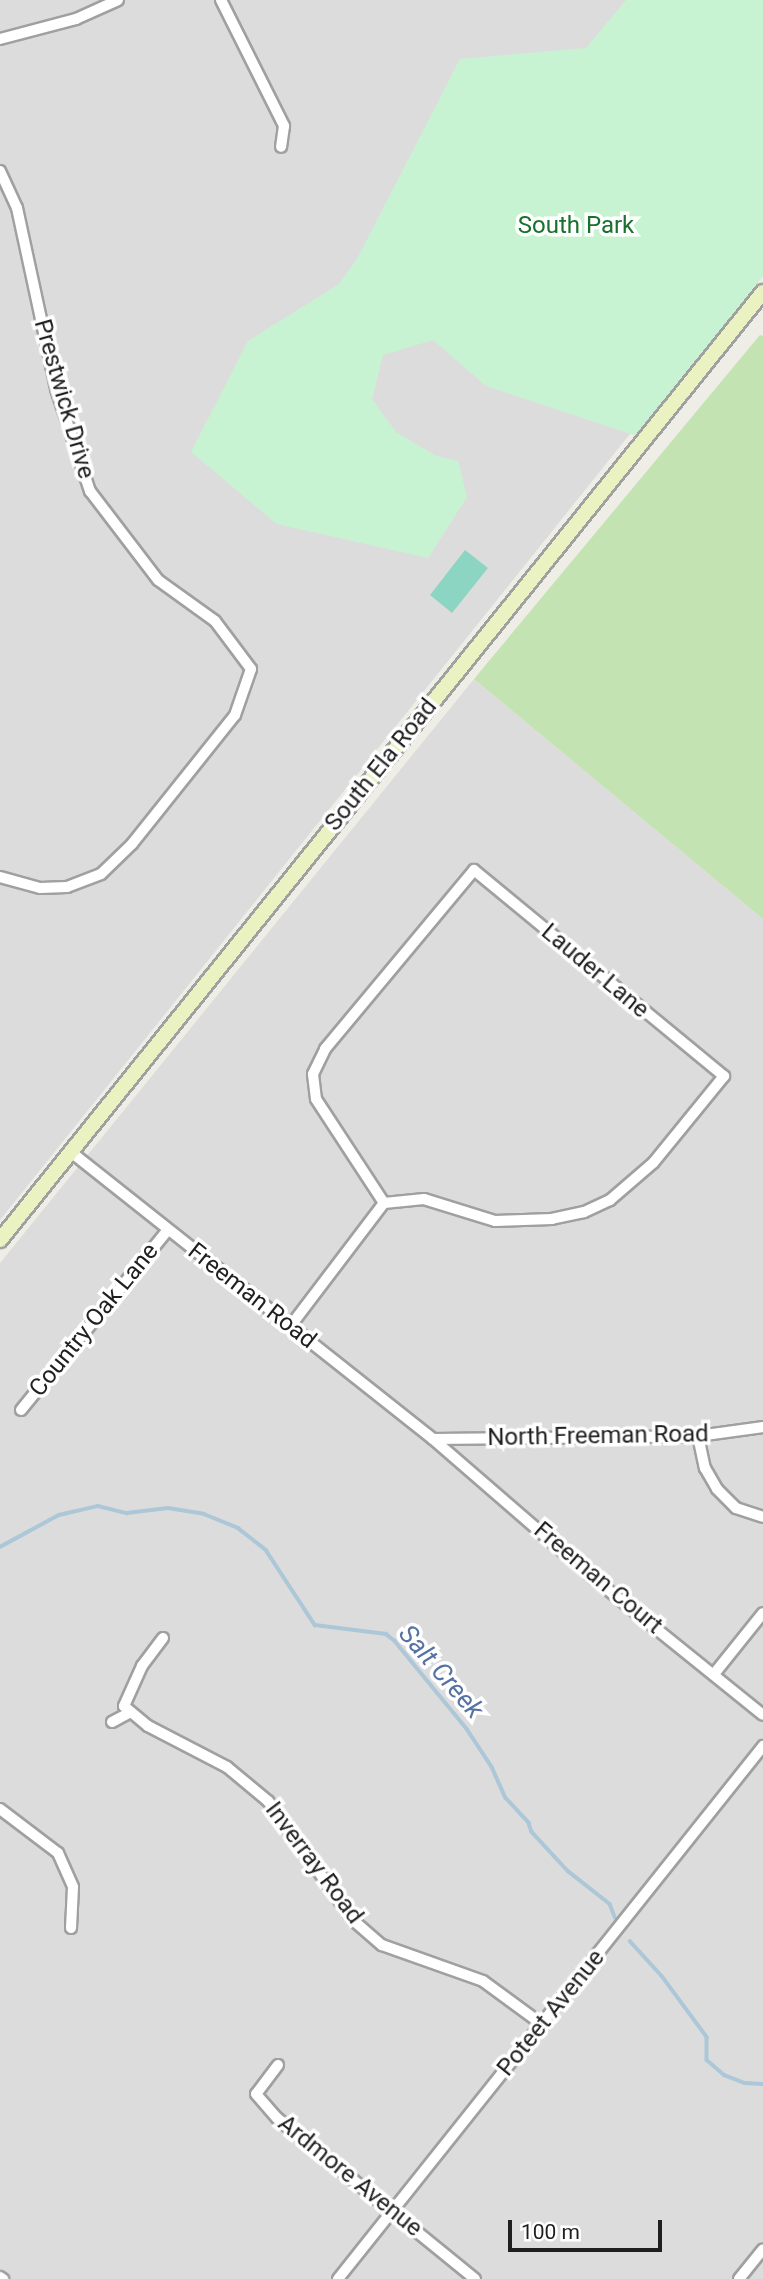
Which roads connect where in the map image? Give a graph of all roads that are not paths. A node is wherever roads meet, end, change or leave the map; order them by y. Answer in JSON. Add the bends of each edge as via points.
{"nodes":[{"id":1,"x":118,"y":0,"type":"edge"},
{"id":2,"x":221,"y":0,"type":"edge"},
{"id":3,"x":0,"y":39,"type":"edge"},
{"id":4,"x":281,"y":147,"type":"dead end"},
{"id":5,"x":0,"y":171,"type":"edge"},
{"id":6,"x":763,"y":292,"type":"edge"},
{"id":7,"x":0,"y":877,"type":"edge"},
{"id":8,"x":71,"y":1152,"type":"junction"},
{"id":9,"x":384,"y":1203,"type":"junction"},
{"id":10,"x":167,"y":1231,"type":"junction"},
{"id":11,"x":0,"y":1240,"type":"edge"},
{"id":12,"x":292,"y":1324,"type":"junction"},
{"id":13,"x":21,"y":1410,"type":"dead end"},
{"id":14,"x":763,"y":1427,"type":"edge"},
{"id":15,"x":698,"y":1436,"type":"junction"},
{"id":16,"x":433,"y":1439,"type":"junction"},
{"id":17,"x":763,"y":1517,"type":"edge"},
{"id":18,"x":763,"y":1614,"type":"edge"},
{"id":19,"x":163,"y":1638,"type":"dead end"},
{"id":20,"x":714,"y":1674,"type":"junction"},
{"id":21,"x":131,"y":1712,"type":"junction"},
{"id":22,"x":763,"y":1715,"type":"edge"},
{"id":23,"x":112,"y":1722,"type":"dead end"},
{"id":24,"x":763,"y":1746,"type":"edge"},
{"id":25,"x":0,"y":1809,"type":"edge"},
{"id":26,"x":71,"y":1928,"type":"dead end"},
{"id":27,"x":542,"y":2025,"type":"junction"},
{"id":28,"x":278,"y":2066,"type":"dead end"},
{"id":29,"x":393,"y":2211,"type":"junction"},
{"id":30,"x":763,"y":2249,"type":"edge"},
{"id":31,"x":338,"y":2279,"type":"edge"},
{"id":32,"x":475,"y":2279,"type":"edge"},
{"id":33,"x":739,"y":2279,"type":"edge"}],
"edges":[{"from":1,"to":3,"type":"street","via":[[76,19]]},
{"from":2,"to":4,"type":"street","via":[[284,126]]},
{"from":5,"to":7,"type":"street","name":"Prestwick Drive","via":[[17,208],[56,389],[90,491],[158,580],[215,621],[251,669],[235,715],[132,844],[101,874],[67,887],[40,888]]},
{"from":6,"to":8,"type":"main road","name":"South Ela Road"},
{"from":8,"to":10,"type":"street","name":"Freeman Road"},
{"from":8,"to":11,"type":"main road","name":"South Ela Road"},
{"from":9,"to":9,"type":"street","name":"Lauder Lane","via":[[424,1199],[495,1221],[552,1219],[584,1212],[610,1200],[653,1163],[723,1076],[474,870],[324,1049],[313,1074],[316,1099]]},
{"from":9,"to":12,"type":"street"},
{"from":10,"to":12,"type":"street","name":"Freeman Road"},
{"from":10,"to":13,"type":"street","name":"Country Oak Lane"},
{"from":12,"to":16,"type":"street","name":"Freeman Road"},
{"from":14,"to":15,"type":"street","name":"North Freeman Road"},
{"from":15,"to":16,"type":"street","name":"North Freeman Road"},
{"from":15,"to":17,"type":"street","via":[[705,1468],[717,1489],[736,1508]]},
{"from":16,"to":20,"type":"street","name":"Freeman Court","via":[[597,1581]]},
{"from":18,"to":20,"type":"street"},
{"from":19,"to":21,"type":"street","via":[[142,1666],[124,1706]]},
{"from":20,"to":22,"type":"street","name":"Freeman Court"},
{"from":21,"to":23,"type":"street"},
{"from":21,"to":27,"type":"street","name":"Inverray Road","via":[[148,1726],[228,1767],[268,1801],[354,1921],[382,1945],[482,1981]]},
{"from":24,"to":27,"type":"street","name":"Poteet Avenue"},
{"from":25,"to":26,"type":"street","via":[[58,1853],[73,1887]]},
{"from":27,"to":29,"type":"street","name":"Poteet Avenue"},
{"from":28,"to":29,"type":"street","name":"Ardmore Avenue","via":[[256,2094],[277,2118]]},
{"from":29,"to":31,"type":"street","name":"Poteet Avenue"},
{"from":29,"to":32,"type":"street","name":"Ardmore Avenue"},
{"from":30,"to":33,"type":"street"}]}
